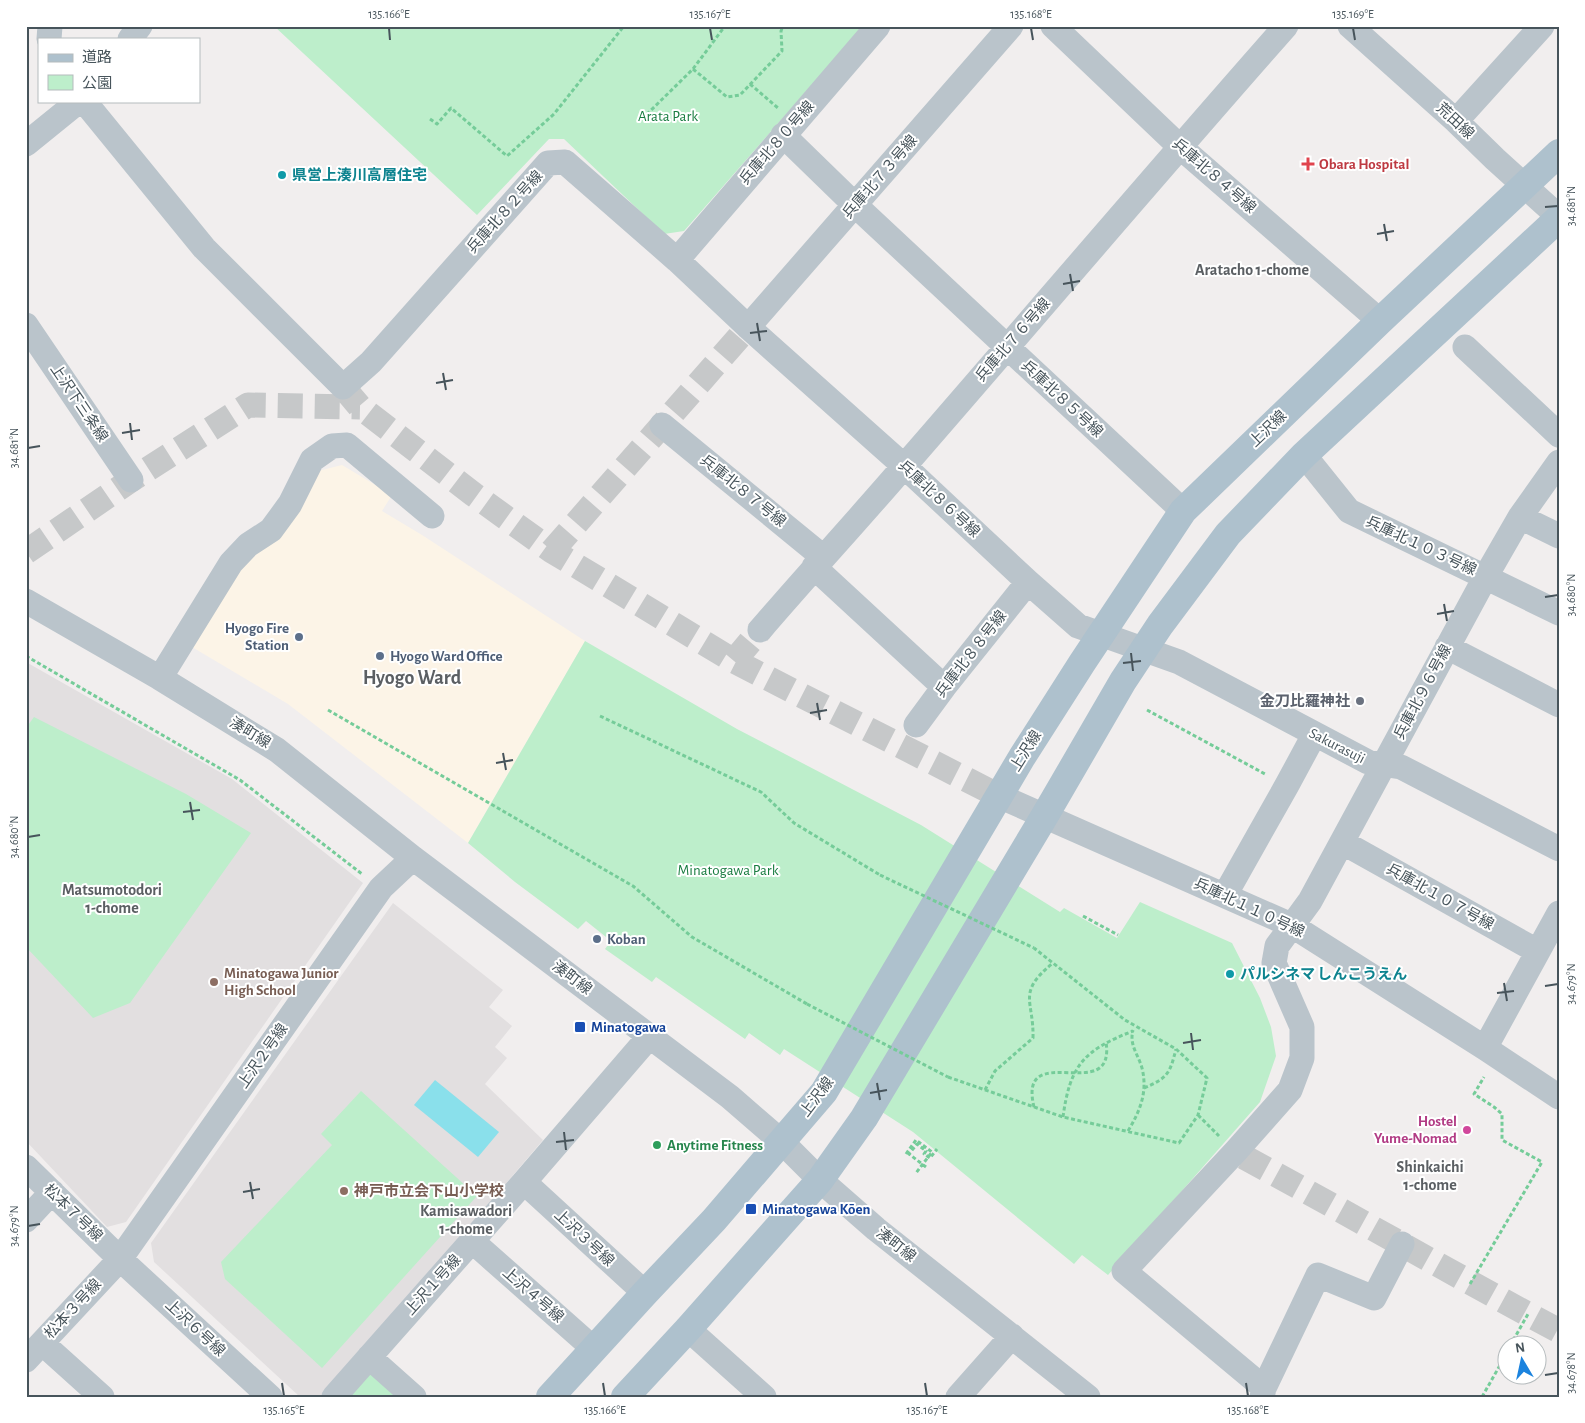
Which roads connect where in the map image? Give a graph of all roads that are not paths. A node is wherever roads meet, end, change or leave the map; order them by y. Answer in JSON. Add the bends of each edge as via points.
{"nodes":[{"id":1,"x":140,"y":26,"type":"edge"},
{"id":2,"x":878,"y":26,"type":"edge"},
{"id":3,"x":1011,"y":26,"type":"edge"},
{"id":4,"x":1053,"y":26,"type":"edge"},
{"id":5,"x":1286,"y":26,"type":"edge"},
{"id":6,"x":1350,"y":26,"type":"edge"},
{"id":7,"x":1542,"y":26,"type":"edge"},
{"id":8,"x":131,"y":38,"type":"edge"},
{"id":9,"x":78,"y":102,"type":"edge"},
{"id":10,"x":85,"y":102,"type":"edge"},
{"id":11,"x":1456,"y":121,"type":"junction"},
{"id":12,"x":788,"y":129,"type":"junction"},
{"id":13,"x":26,"y":144,"type":"edge"},
{"id":14,"x":1179,"y":146,"type":"junction"},
{"id":15,"x":1559,"y":153,"type":"edge"},
{"id":16,"x":1524,"y":186,"type":"junction"},
{"id":17,"x":855,"y":205,"type":"junction"},
{"id":18,"x":1559,"y":217,"type":"edge"},
{"id":19,"x":677,"y":260,"type":"junction"},
{"id":20,"x":1380,"y":321,"type":"junction"},
{"id":21,"x":26,"y":325,"type":"edge"},
{"id":22,"x":748,"y":327,"type":"junction"},
{"id":23,"x":1006,"y":347,"type":"junction"},
{"id":24,"x":1466,"y":347,"type":"dead end"},
{"id":25,"x":662,"y":425,"type":"dead end"},
{"id":26,"x":1559,"y":435,"type":"edge"},
{"id":27,"x":1304,"y":455,"type":"junction"},
{"id":28,"x":1559,"y":462,"type":"edge"},
{"id":29,"x":904,"y":466,"type":"junction"},
{"id":30,"x":131,"y":480,"type":"dead end"},
{"id":31,"x":1183,"y":511,"type":"junction"},
{"id":32,"x":432,"y":516,"type":"dead end"},
{"id":33,"x":1520,"y":517,"type":"junction"},
{"id":34,"x":1559,"y":536,"type":"edge"},
{"id":35,"x":818,"y":562,"type":"junction"},
{"id":36,"x":1486,"y":576,"type":"junction"},
{"id":37,"x":1028,"y":582,"type":"junction"},
{"id":38,"x":26,"y":601,"type":"edge"},
{"id":39,"x":1559,"y":613,"type":"edge"},
{"id":40,"x":760,"y":630,"type":"tunnel mouth"},
{"id":41,"x":1100,"y":634,"type":"junction"},
{"id":42,"x":1447,"y":647,"type":"junction"},
{"id":43,"x":1144,"y":650,"type":"junction"},
{"id":44,"x":160,"y":678,"type":"junction"},
{"id":45,"x":944,"y":687,"type":"junction"},
{"id":46,"x":1559,"y":706,"type":"edge"},
{"id":47,"x":916,"y":726,"type":"dead end"},
{"id":48,"x":1314,"y":735,"type":"junction"},
{"id":49,"x":1384,"y":764,"type":"junction"},
{"id":50,"x":999,"y":796,"type":"junction"},
{"id":51,"x":1044,"y":817,"type":"junction"},
{"id":52,"x":1342,"y":842,"type":"junction"},
{"id":53,"x":1559,"y":849,"type":"edge"},
{"id":54,"x":413,"y":858,"type":"junction"},
{"id":55,"x":1225,"y":895,"type":"junction"},
{"id":56,"x":1559,"y":913,"type":"edge"},
{"id":57,"x":1291,"y":925,"type":"junction"},
{"id":58,"x":1537,"y":951,"type":"junction"},
{"id":59,"x":649,"y":1036,"type":"junction"},
{"id":60,"x":1485,"y":1048,"type":"junction"},
{"id":61,"x":1559,"y":1097,"type":"edge"},
{"id":62,"x":782,"y":1142,"type":"junction"},
{"id":63,"x":26,"y":1167,"type":"edge"},
{"id":64,"x":820,"y":1180,"type":"junction"},
{"id":65,"x":524,"y":1182,"type":"junction"},
{"id":66,"x":52,"y":1192,"type":"junction"},
{"id":67,"x":26,"y":1220,"type":"edge"},
{"id":68,"x":472,"y":1241,"type":"junction"},
{"id":69,"x":1402,"y":1244,"type":"dead end"},
{"id":70,"x":120,"y":1259,"type":"junction"},
{"id":71,"x":645,"y":1293,"type":"junction"},
{"id":72,"x":688,"y":1329,"type":"junction"},
{"id":73,"x":1012,"y":1336,"type":"junction"},
{"id":74,"x":594,"y":1349,"type":"junction"},
{"id":75,"x":34,"y":1351,"type":"edge"},
{"id":76,"x":369,"y":1357,"type":"junction"},
{"id":77,"x":1263,"y":1392,"type":"edge"},
{"id":78,"x":102,"y":1397,"type":"edge"},
{"id":79,"x":270,"y":1397,"type":"edge"},
{"id":80,"x":334,"y":1397,"type":"edge"},
{"id":81,"x":414,"y":1397,"type":"edge"},
{"id":82,"x":550,"y":1397,"type":"edge"},
{"id":83,"x":625,"y":1397,"type":"edge"},
{"id":84,"x":764,"y":1397,"type":"edge"},
{"id":85,"x":958,"y":1397,"type":"edge"},
{"id":86,"x":1088,"y":1397,"type":"edge"}],
"edges":[{"from":1,"to":8,"type":"street"},
{"from":2,"to":12,"type":"street","name":"兵庫北８０号線"},
{"from":3,"to":17,"type":"street","name":"兵庫北７３号線"},
{"from":4,"to":14,"type":"street","name":"兵庫北８４号線"},
{"from":5,"to":14,"type":"street","name":"兵庫北７６号線"},
{"from":6,"to":11,"type":"street","name":"荒田線"},
{"from":7,"to":11,"type":"street"},
{"from":9,"to":13,"type":"street"},
{"from":10,"to":19,"type":"street","name":"兵庫北８２号線","via":[[204,248],[343,387],[371,362],[548,163],[565,162]]},
{"from":11,"to":16,"type":"street","name":"荒田線"},
{"from":12,"to":17,"type":"street","name":"兵庫北８５号線"},
{"from":12,"to":19,"type":"street","name":"兵庫北８０号線"},
{"from":14,"to":20,"type":"street","name":"兵庫北８４号線"},
{"from":14,"to":23,"type":"street","name":"兵庫北７６号線"},
{"from":15,"to":16,"type":"main road","name":"上沢線"},
{"from":16,"to":18,"type":"street","name":"荒田線"},
{"from":16,"to":20,"type":"main road","name":"上沢線"},
{"from":17,"to":22,"type":"street","name":"兵庫北７３号線"},
{"from":17,"to":23,"type":"street","name":"兵庫北８５号線"},
{"from":18,"to":27,"type":"main road"},
{"from":19,"to":22,"type":"street","name":"兵庫北８２号線"},
{"from":20,"to":31,"type":"main road","name":"上沢線"},
{"from":21,"to":30,"type":"street","name":"上沢下三条線"},
{"from":22,"to":29,"type":"street","name":"兵庫北８６号線"},
{"from":23,"to":29,"type":"street","name":"兵庫北７６号線"},
{"from":23,"to":31,"type":"street","name":"兵庫北８５号線"},
{"from":24,"to":26,"type":"street"},
{"from":25,"to":35,"type":"street","name":"兵庫北８７号線"},
{"from":27,"to":36,"type":"street","name":"兵庫北１０３号線","via":[[1348,511],[1461,567]]},
{"from":27,"to":43,"type":"main road","via":[[1228,534]]},
{"from":28,"to":33,"type":"street","name":"兵庫北９６号線"},
{"from":29,"to":35,"type":"street","name":"兵庫北７６号線"},
{"from":29,"to":37,"type":"street","name":"兵庫北８６号線"},
{"from":31,"to":41,"type":"main road","name":"上沢線"},
{"from":32,"to":44,"type":"street","via":[[347,445],[332,446],[312,460],[290,504],[271,530],[248,545],[231,563]]},
{"from":33,"to":34,"type":"street"},
{"from":33,"to":36,"type":"street","name":"兵庫北９６号線"},
{"from":35,"to":40,"type":"street","name":"兵庫北７６号線"},
{"from":35,"to":45,"type":"street","name":"兵庫北８７号線"},
{"from":36,"to":39,"type":"street","name":"兵庫北１０３号線"},
{"from":36,"to":42,"type":"street","name":"兵庫北９６号線"},
{"from":37,"to":41,"type":"street","name":"兵庫北８６号線","via":[[1078,626]]},
{"from":37,"to":45,"type":"street","name":"兵庫北８８号線"},
{"from":38,"to":44,"type":"street","name":"湊町線"},
{"from":41,"to":43,"type":"street","name":"兵庫北８６号線"},
{"from":41,"to":50,"type":"main road","name":"上沢線"},
{"from":42,"to":46,"type":"street"},
{"from":42,"to":49,"type":"street","name":"兵庫北９６号線"},
{"from":43,"to":48,"type":"street","name":"Sakurasuji","via":[[1178,662]]},
{"from":43,"to":51,"type":"main road"},
{"from":44,"to":54,"type":"street","name":"湊町線","via":[[277,750]]},
{"from":45,"to":47,"type":"street","name":"兵庫北８８号線"},
{"from":48,"to":49,"type":"street","name":"Sakurasuji","via":[[1368,762]]},
{"from":48,"to":55,"type":"street"},
{"from":49,"to":52,"type":"street","name":"兵庫北９６号線"},
{"from":49,"to":53,"type":"street","name":"Sakurasuji","via":[[1401,767]]},
{"from":50,"to":51,"type":"street","name":"兵庫北１１０号線"},
{"from":50,"to":62,"type":"main road","name":"上沢線","via":[[824,1092]]},
{"from":51,"to":55,"type":"street","name":"兵庫北１１０号線"},
{"from":51,"to":64,"type":"main road","via":[[864,1118]]},
{"from":52,"to":57,"type":"street","name":"兵庫北９６号線","via":[[1310,901]]},
{"from":52,"to":58,"type":"street","name":"兵庫北１０７号線"},
{"from":54,"to":59,"type":"street","name":"湊町線"},
{"from":54,"to":70,"type":"street","name":"上沢２号線","via":[[382,888]]},
{"from":55,"to":57,"type":"street","name":"兵庫北１１０号線"},
{"from":56,"to":58,"type":"street"},
{"from":57,"to":60,"type":"street","name":"兵庫北１１０号線"},
{"from":57,"to":77,"type":"street","name":"兵庫北９６号線","via":[[1277,946],[1274,963],[1302,1027],[1302,1058],[1290,1090],[1231,1146],[1124,1271]]},
{"from":58,"to":60,"type":"street"},
{"from":59,"to":62,"type":"street","name":"湊町線","via":[[730,1097]]},
{"from":59,"to":65,"type":"street","name":"上沢１号線"},
{"from":60,"to":61,"type":"street","name":"兵庫北１１０号線"},
{"from":62,"to":64,"type":"street","name":"湊町線"},
{"from":62,"to":71,"type":"main road","name":"上沢線"},
{"from":63,"to":66,"type":"street","name":"松本７号線"},
{"from":64,"to":72,"type":"main road"},
{"from":64,"to":73,"type":"street","name":"湊町線","via":[[876,1229]]},
{"from":65,"to":68,"type":"street","name":"上沢１号線"},
{"from":65,"to":71,"type":"street","name":"上沢３号線"},
{"from":66,"to":67,"type":"street"},
{"from":66,"to":70,"type":"street","name":"松本７号線"},
{"from":68,"to":74,"type":"street","name":"上沢４号線"},
{"from":68,"to":76,"type":"street","name":"上沢１号線"},
{"from":69,"to":77,"type":"street","via":[[1374,1298],[1318,1275]]},
{"from":70,"to":75,"type":"street","name":"松本３号線"},
{"from":70,"to":79,"type":"street","name":"上沢６号線"},
{"from":71,"to":74,"type":"main road","name":"上沢線"},
{"from":72,"to":83,"type":"main road"},
{"from":72,"to":84,"type":"street"},
{"from":73,"to":85,"type":"street"},
{"from":73,"to":86,"type":"street","name":"湊町線"},
{"from":74,"to":82,"type":"main road","name":"上沢線"},
{"from":75,"to":78,"type":"street"},
{"from":76,"to":80,"type":"street","name":"上沢１号線"},
{"from":76,"to":81,"type":"street"}]}
